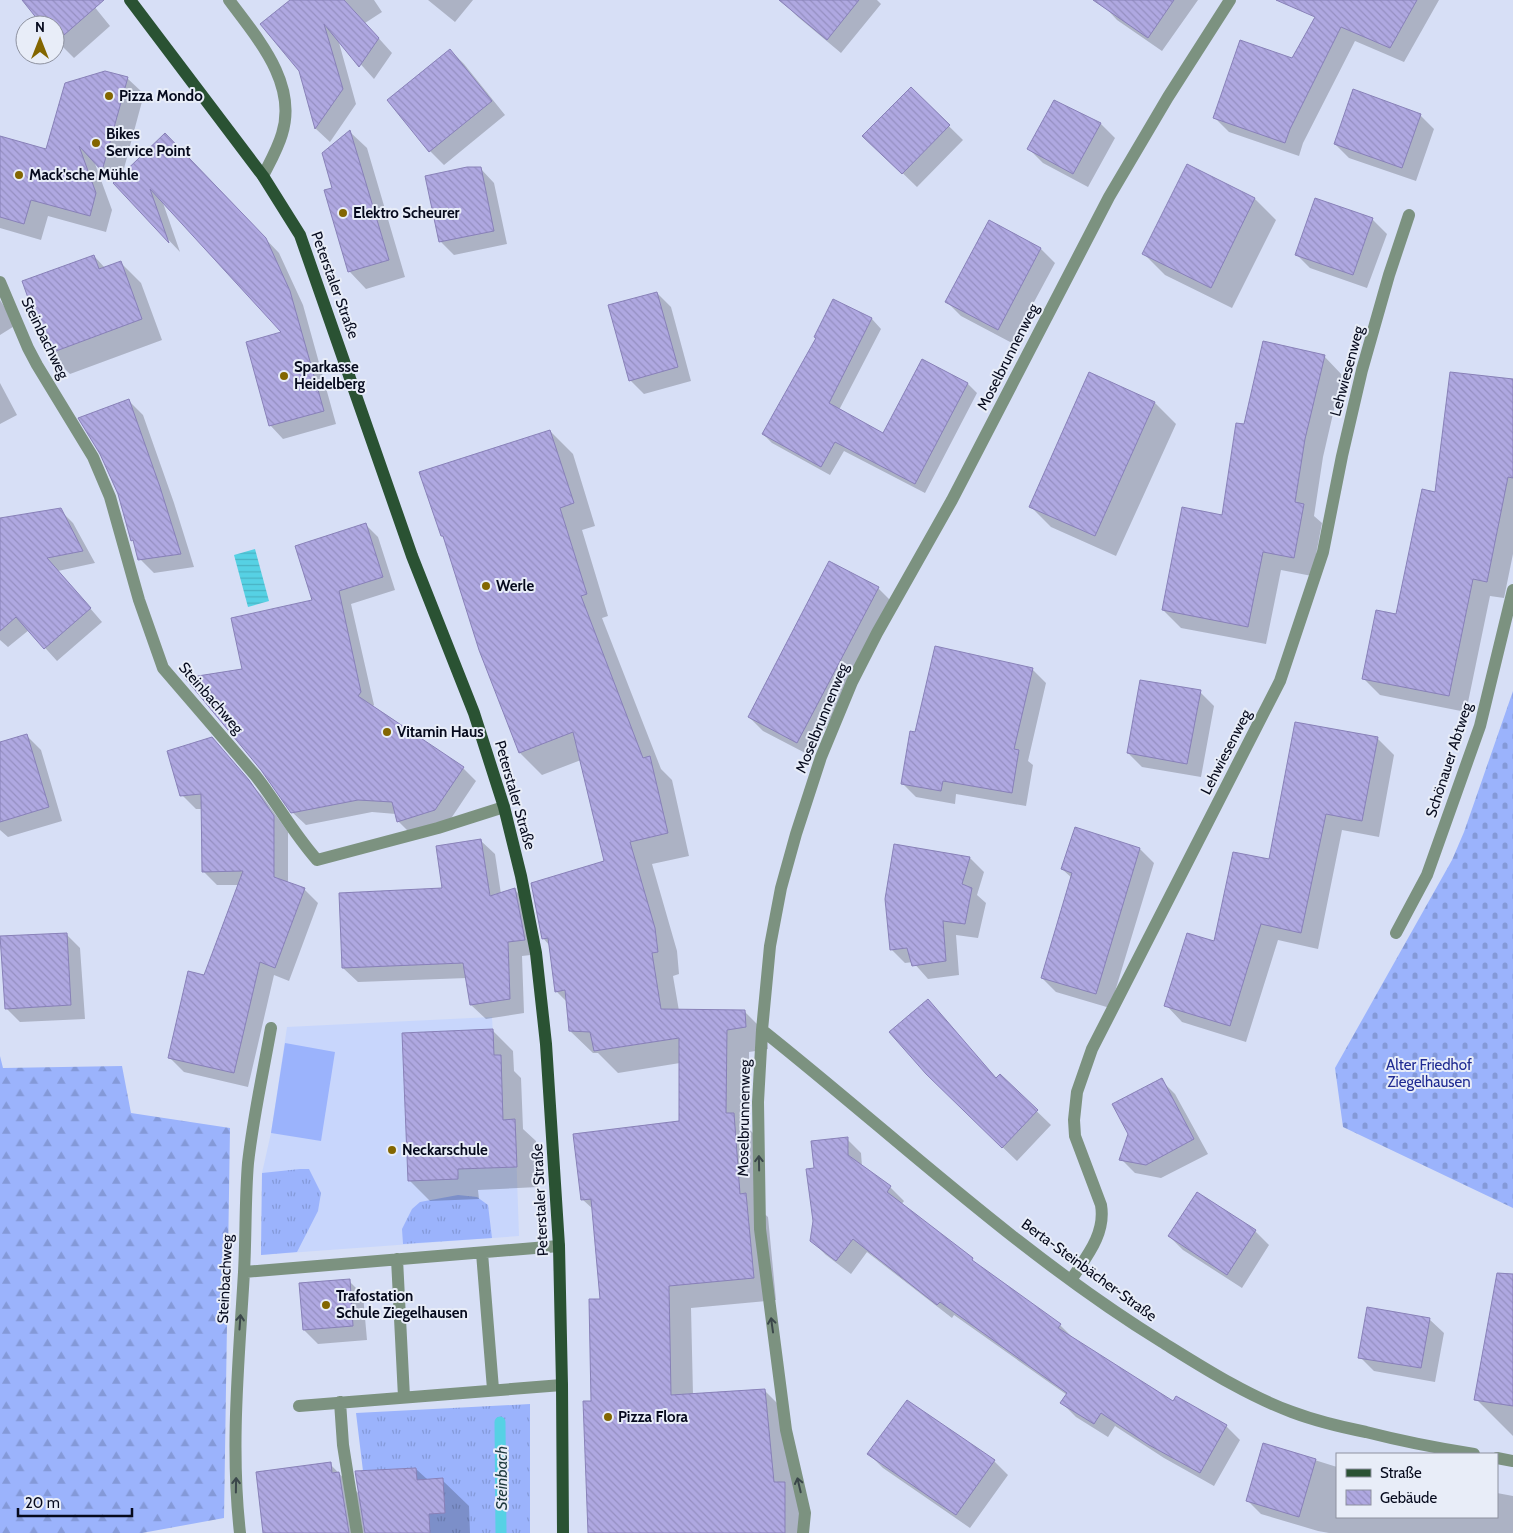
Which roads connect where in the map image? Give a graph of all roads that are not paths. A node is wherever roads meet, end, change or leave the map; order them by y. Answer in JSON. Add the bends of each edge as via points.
{"nodes":[{"id":1,"x":130,"y":0,"type":"edge"},
{"id":2,"x":228,"y":0,"type":"edge"},
{"id":3,"x":1230,"y":0,"type":"edge"},
{"id":4,"x":263,"y":176,"type":"junction"},
{"id":5,"x":1409,"y":215,"type":"dead end"},
{"id":6,"x":0,"y":282,"type":"edge"},
{"id":7,"x":1513,"y":590,"type":"edge"},
{"id":8,"x":504,"y":807,"type":"junction"},
{"id":9,"x":1396,"y":933,"type":"dead end"},
{"id":10,"x":271,"y":1028,"type":"dead end"},
{"id":11,"x":762,"y":1030,"type":"junction"},
{"id":12,"x":559,"y":1246,"type":"junction"},
{"id":13,"x":482,"y":1253,"type":"junction"},
{"id":14,"x":397,"y":1259,"type":"junction"},
{"id":15,"x":244,"y":1272,"type":"junction"},
{"id":16,"x":1071,"y":1280,"type":"junction"},
{"id":17,"x":562,"y":1385,"type":"junction"},
{"id":18,"x":493,"y":1389,"type":"junction"},
{"id":19,"x":404,"y":1397,"type":"junction"},
{"id":20,"x":340,"y":1402,"type":"junction"},
{"id":21,"x":299,"y":1406,"type":"dead end"},
{"id":22,"x":1469,"y":1453,"type":"edge"},
{"id":23,"x":1498,"y":1458,"type":"edge"},
{"id":24,"x":1513,"y":1461,"type":"edge"},
{"id":25,"x":240,"y":1533,"type":"edge"},
{"id":26,"x":358,"y":1533,"type":"edge"},
{"id":27,"x":563,"y":1533,"type":"edge"},
{"id":28,"x":802,"y":1533,"type":"edge"}],
"edges":[{"from":1,"to":4,"type":"main road","name":"Peterstaler Straße"},
{"from":2,"to":4,"type":"street","via":[[278,73],[285,94],[282,134]]},
{"from":3,"to":11,"type":"street","name":"Moselbrunnenweg","via":[[1109,198],[952,500],[852,682],[821,756],[781,888],[770,946]]},
{"from":4,"to":8,"type":"main road","name":"Peterstaler Straße","via":[[300,235],[307,253],[409,547],[474,713]]},
{"from":5,"to":16,"type":"street","name":"Lehwiesenweg","via":[[1362,370],[1324,552],[1280,681],[1092,1049],[1080,1080],[1074,1106],[1075,1136],[1102,1214],[1099,1232]]},
{"from":6,"to":8,"type":"street","name":"Steinbachweg","via":[[32,357],[93,457],[110,497],[163,668],[255,775],[317,860]]},
{"from":7,"to":9,"type":"street","name":"Schönauer Abtweg","via":[[1480,726],[1427,875]]},
{"from":8,"to":12,"type":"main road","name":"Peterstaler Straße","via":[[538,962]]},
{"from":10,"to":15,"type":"street","name":"Steinbachweg","via":[[248,1160]]},
{"from":11,"to":16,"type":"street","name":"Berta-Steinbächer-Straße","via":[[897,1143]]},
{"from":28,"to":11,"type":"street","name":"Moselbrunnenweg","one_way":true,"via":[[805,1513],[786,1430],[760,1229],[758,1094]]},
{"from":12,"to":13,"type":"street"},
{"from":12,"to":17,"type":"main road","name":"Peterstaler Straße"},
{"from":13,"to":14,"type":"street"},
{"from":13,"to":18,"type":"street"},
{"from":14,"to":15,"type":"street"},
{"from":14,"to":19,"type":"street"},
{"from":25,"to":15,"type":"street","name":"Steinbachweg","one_way":true,"via":[[236,1494],[237,1361]]},
{"from":16,"to":22,"type":"street","name":"Berta-Steinbächer-Straße","via":[[1114,1312],[1261,1399],[1331,1424]]},
{"from":17,"to":18,"type":"street"},
{"from":17,"to":27,"type":"main road","name":"Peterstaler Straße"},
{"from":18,"to":19,"type":"street"},
{"from":19,"to":20,"type":"street"},
{"from":20,"to":21,"type":"street"},
{"from":20,"to":26,"type":"street"},
{"from":23,"to":24,"type":"street"}]}
